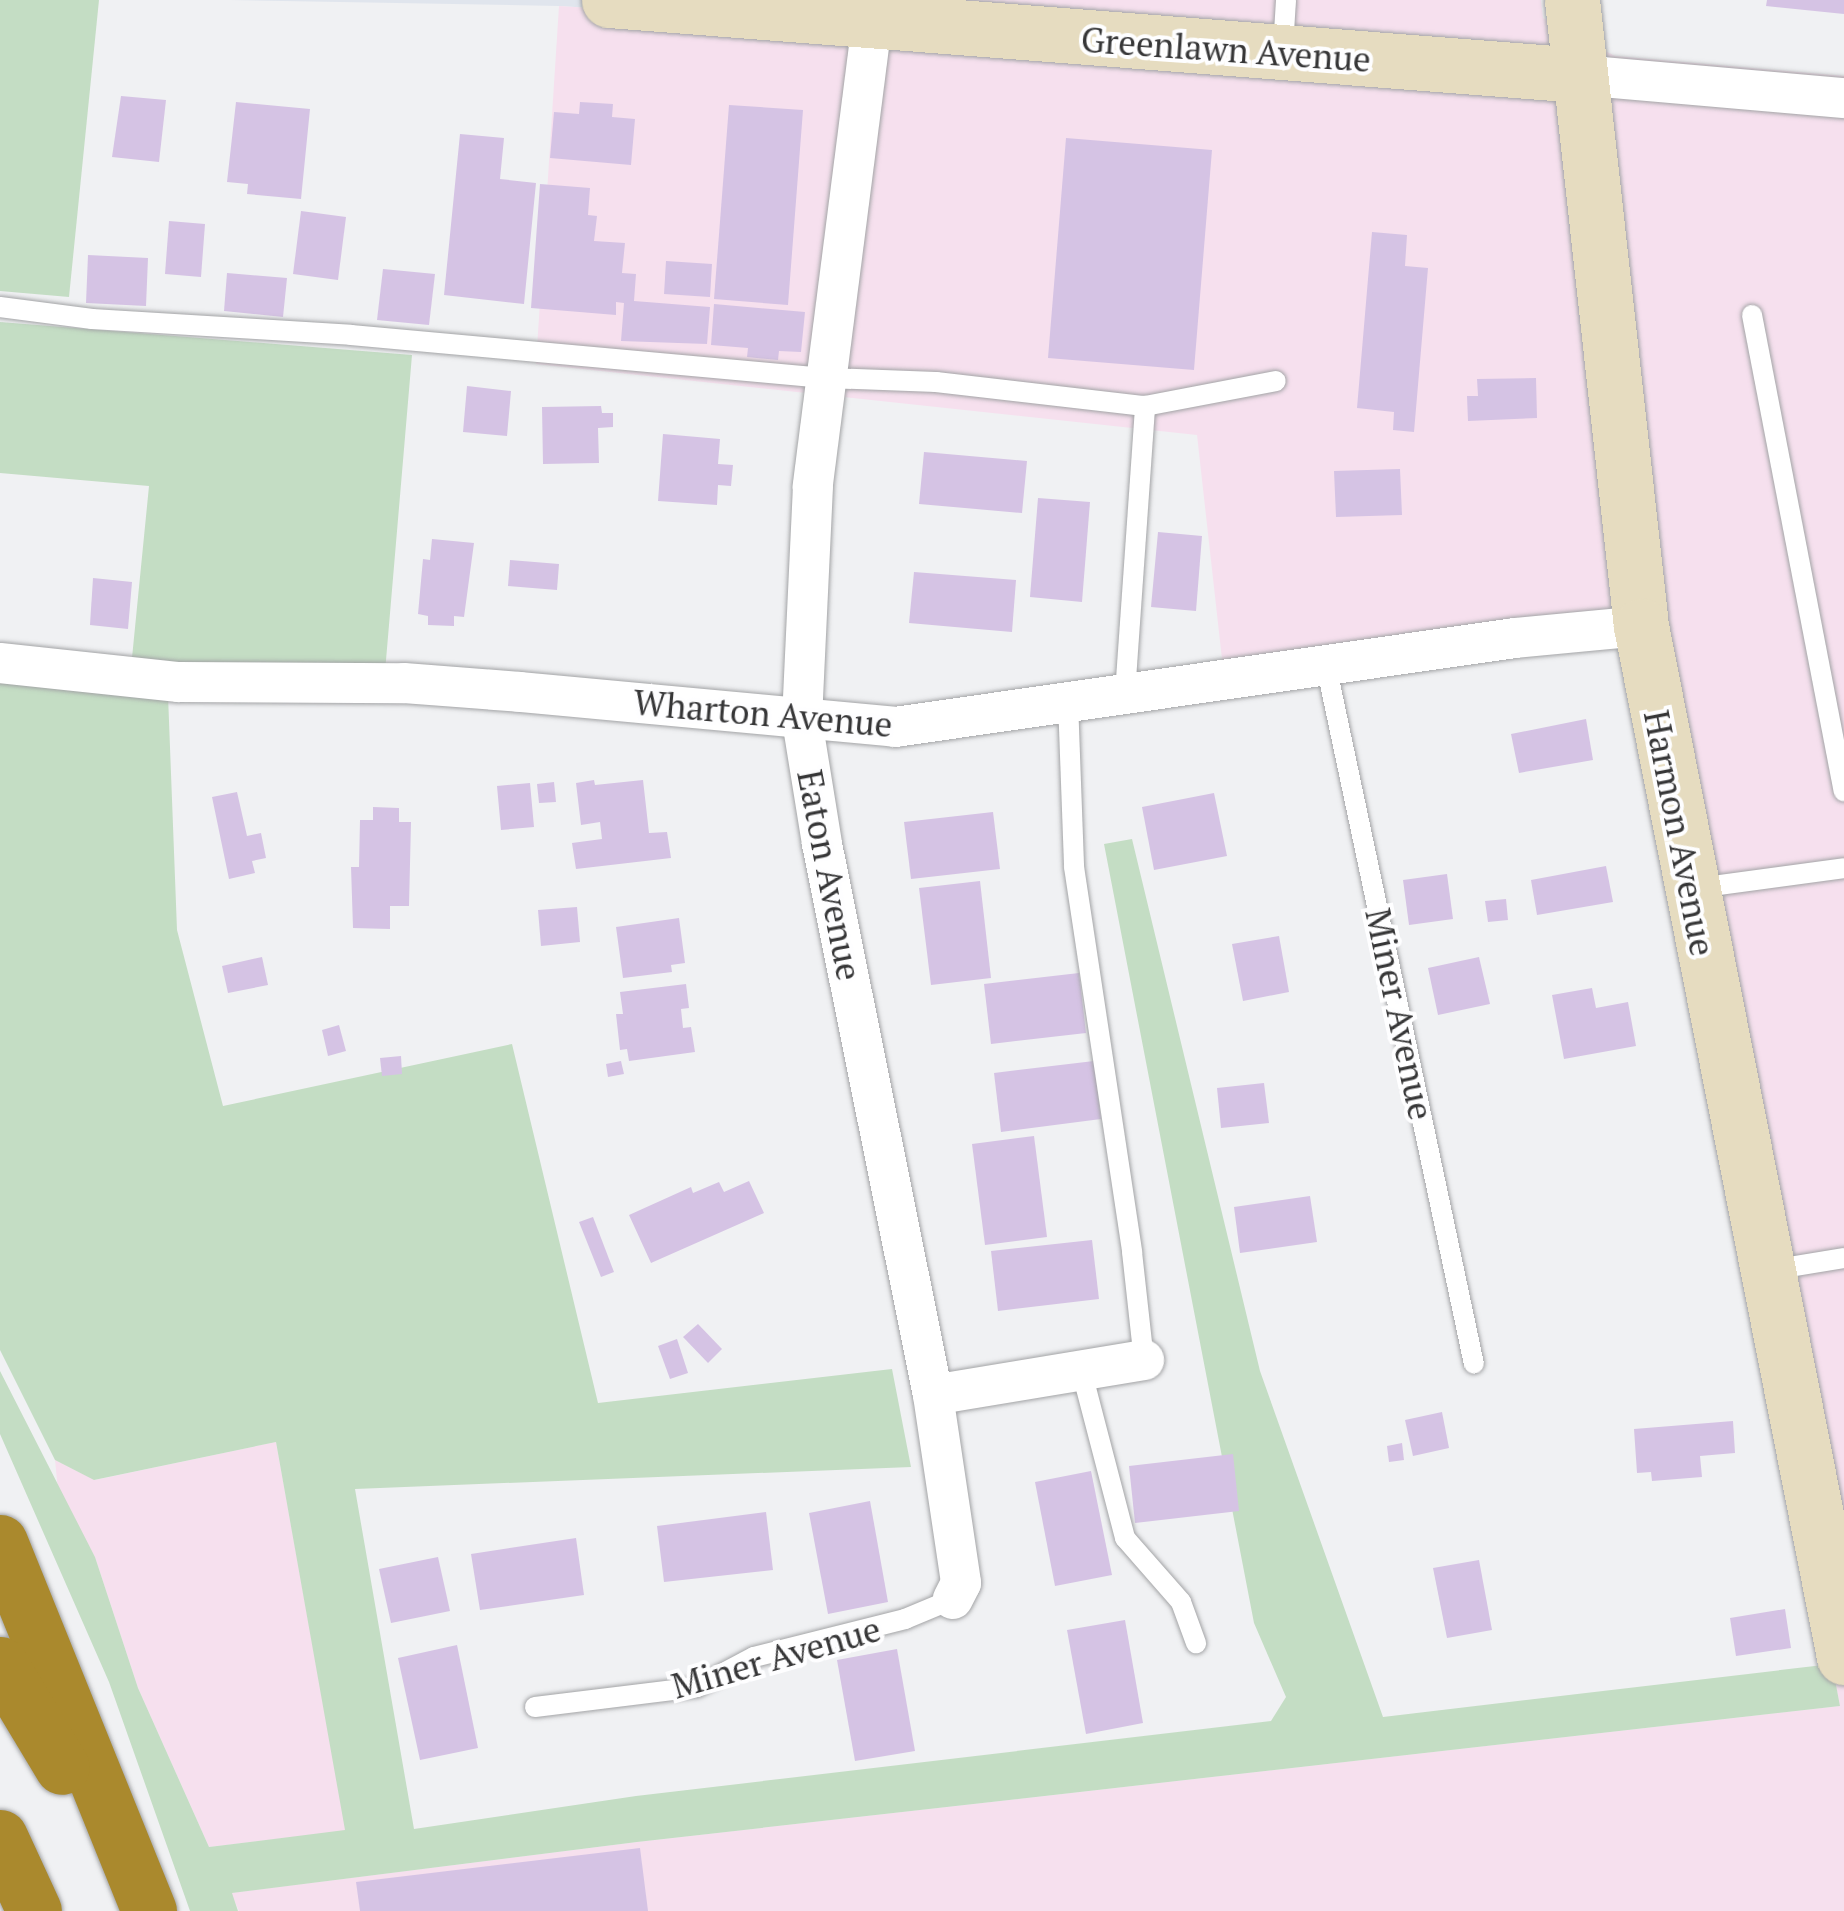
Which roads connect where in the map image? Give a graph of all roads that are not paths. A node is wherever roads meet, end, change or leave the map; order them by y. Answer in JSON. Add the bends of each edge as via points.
{"nodes":[{"id":1,"x":609,"y":0,"type":"edge"},
{"id":2,"x":1286,"y":0,"type":"edge"},
{"id":3,"x":1572,"y":0,"type":"edge"},
{"id":4,"x":872,"y":23,"type":"junction"},
{"id":5,"x":1283,"y":53,"type":"junction"},
{"id":6,"x":1580,"y":75,"type":"junction"},
{"id":7,"x":1844,"y":98,"type":"edge"},
{"id":8,"x":0,"y":307,"type":"edge"},
{"id":9,"x":1752,"y":315,"type":"dead end"},
{"id":10,"x":827,"y":378,"type":"junction"},
{"id":11,"x":1276,"y":381,"type":"dead end"},
{"id":12,"x":1145,"y":406,"type":"junction"},
{"id":13,"x":1640,"y":626,"type":"junction"},
{"id":14,"x":0,"y":663,"type":"edge"},
{"id":15,"x":1326,"y":665,"type":"junction"},
{"id":16,"x":1125,"y":694,"type":"junction"},
{"id":17,"x":1068,"y":701,"type":"junction"},
{"id":18,"x":802,"y":720,"type":"junction"},
{"id":19,"x":1844,"y":791,"type":"edge"},
{"id":20,"x":1844,"y":868,"type":"edge"},
{"id":21,"x":1690,"y":888,"type":"junction"},
{"id":22,"x":1844,"y":1258,"type":"edge"},
{"id":23,"x":1768,"y":1270,"type":"junction"},
{"id":24,"x":1144,"y":1360,"type":"joint"},
{"id":25,"x":1474,"y":1364,"type":"dead end"},
{"id":26,"x":1081,"y":1369,"type":"junction"},
{"id":27,"x":934,"y":1395,"type":"junction"},
{"id":28,"x":0,"y":1542,"type":"edge"},
{"id":29,"x":1833,"y":1544,"type":"edge"},
{"id":30,"x":953,"y":1599,"type":"joint"},
{"id":31,"x":1196,"y":1643,"type":"dead end"},
{"id":32,"x":1844,"y":1657,"type":"edge"},
{"id":33,"x":0,"y":1664,"type":"edge"},
{"id":34,"x":535,"y":1707,"type":"dead end"},
{"id":35,"x":0,"y":1837,"type":"edge"},
{"id":36,"x":34,"y":1911,"type":"edge"},
{"id":37,"x":148,"y":1911,"type":"edge"}],
"edges":[{"from":1,"to":4,"type":"main road","name":"Greenlawn Avenue"},
{"from":2,"to":5,"type":"lane"},
{"from":3,"to":6,"type":"main road","name":"Harmon Avenue"},
{"from":4,"to":5,"type":"main road","name":"Greenlawn Avenue"},
{"from":4,"to":10,"type":"street","name":"Eaton Avenue"},
{"from":5,"to":6,"type":"main road","name":"Greenlawn Avenue"},
{"from":6,"to":7,"type":"street","name":"Greenlawn Avenue"},
{"from":6,"to":13,"type":"main road","name":"Harmon Avenue"},
{"from":8,"to":10,"type":"lane"},
{"from":9,"to":19,"type":"lane"},
{"from":10,"to":12,"type":"lane","via":[[936,382]]},
{"from":10,"to":18,"type":"street","name":"Eaton Avenue","via":[[813,486]]},
{"from":11,"to":12,"type":"lane"},
{"from":12,"to":16,"type":"lane"},
{"from":13,"to":15,"type":"street","name":"Wharton Avenue"},
{"from":13,"to":21,"type":"main road","name":"Harmon Avenue"},
{"from":14,"to":18,"type":"street","name":"Wharton Avenue","via":[[179,682],[520,692]]},
{"from":15,"to":16,"type":"street","name":"Wharton Avenue"},
{"from":15,"to":25,"type":"lane","name":"Miner Avenue"},
{"from":16,"to":17,"type":"street","name":"Wharton Avenue"},
{"from":17,"to":18,"type":"street","name":"Wharton Avenue","via":[[894,727]]},
{"from":17,"to":24,"type":"lane","via":[[1074,868]]},
{"from":18,"to":27,"type":"street","name":"Eaton Avenue"},
{"from":20,"to":21,"type":"lane"},
{"from":21,"to":23,"type":"main road","name":"Harmon Avenue"},
{"from":22,"to":23,"type":"lane"},
{"from":23,"to":29,"type":"main road","name":"Harmon Avenue"},
{"from":24,"to":26,"type":"street"},
{"from":26,"to":27,"type":"street"},
{"from":26,"to":31,"type":"lane","via":[[1125,1538],[1181,1602]]},
{"from":27,"to":30,"type":"street","name":"Eaton Avenue","via":[[961,1584]]},
{"from":28,"to":37,"type":"highway"},
{"from":29,"to":32,"type":"main road","name":"Harmon Avenue"},
{"from":30,"to":34,"type":"lane","name":"Miner Avenue","via":[[905,1619],[754,1657],[696,1687]]},
{"from":33,"to":37,"type":"highway"},
{"from":35,"to":36,"type":"highway"}]}
